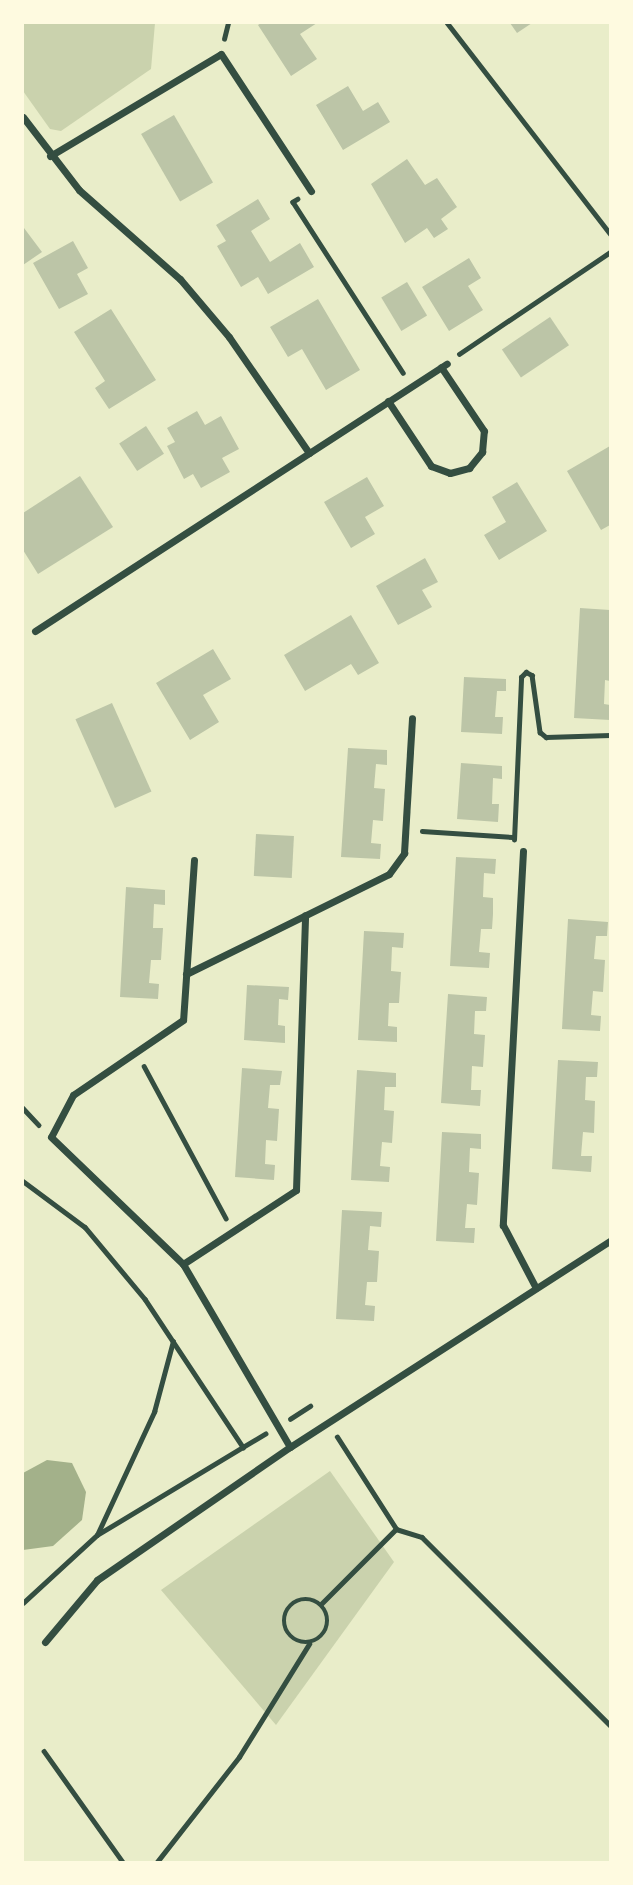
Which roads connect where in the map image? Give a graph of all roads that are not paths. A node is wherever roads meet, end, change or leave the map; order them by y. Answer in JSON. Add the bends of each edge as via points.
{"nodes":[{"id":1,"x":447,"y":23,"type":"edge"},
{"id":2,"x":23,"y":117,"type":"edge"},
{"id":3,"x":50,"y":156,"type":"junction"},
{"id":4,"x":311,"y":191,"type":"road end"},
{"id":5,"x":610,"y":234,"type":"edge"},
{"id":6,"x":388,"y":401,"type":"junction"},
{"id":7,"x":309,"y":453,"type":"junction"},
{"id":8,"x":35,"y":631,"type":"dead end"},
{"id":9,"x":412,"y":718,"type":"dead end"},
{"id":10,"x":523,"y":851,"type":"road end"},
{"id":11,"x":194,"y":860,"type":"dead end"},
{"id":12,"x":304,"y":915,"type":"junction"},
{"id":13,"x":186,"y":974,"type":"junction"},
{"id":14,"x":610,"y":1241,"type":"edge"},
{"id":15,"x":183,"y":1264,"type":"junction"},
{"id":16,"x":536,"y":1289,"type":"junction"},
{"id":17,"x":290,"y":1447,"type":"junction"},
{"id":18,"x":45,"y":1642,"type":"dead end"}],
"edges":[{"from":1,"to":5,"type":"lane"},
{"from":2,"to":3,"type":"street"},
{"from":3,"to":4,"type":"street","via":[[221,54]]},
{"from":3,"to":7,"type":"street","via":[[110,222],[180,279],[229,337]]},
{"from":6,"to":6,"type":"street","via":[[444,365],[484,431],[482,452],[469,468],[450,473],[431,466]]},
{"from":6,"to":7,"type":"street"},
{"from":7,"to":8,"type":"street"},
{"from":9,"to":12,"type":"street","via":[[404,853],[388,874]]},
{"from":10,"to":16,"type":"street","via":[[503,1224]]},
{"from":11,"to":13,"type":"street"},
{"from":12,"to":13,"type":"street"},
{"from":12,"to":15,"type":"street","via":[[296,1190]]},
{"from":13,"to":15,"type":"street","via":[[183,1020],[73,1095],[51,1137]]},
{"from":14,"to":16,"type":"street"},
{"from":15,"to":17,"type":"street"},
{"from":16,"to":17,"type":"street"},
{"from":17,"to":18,"type":"street","via":[[97,1580]]}]}
